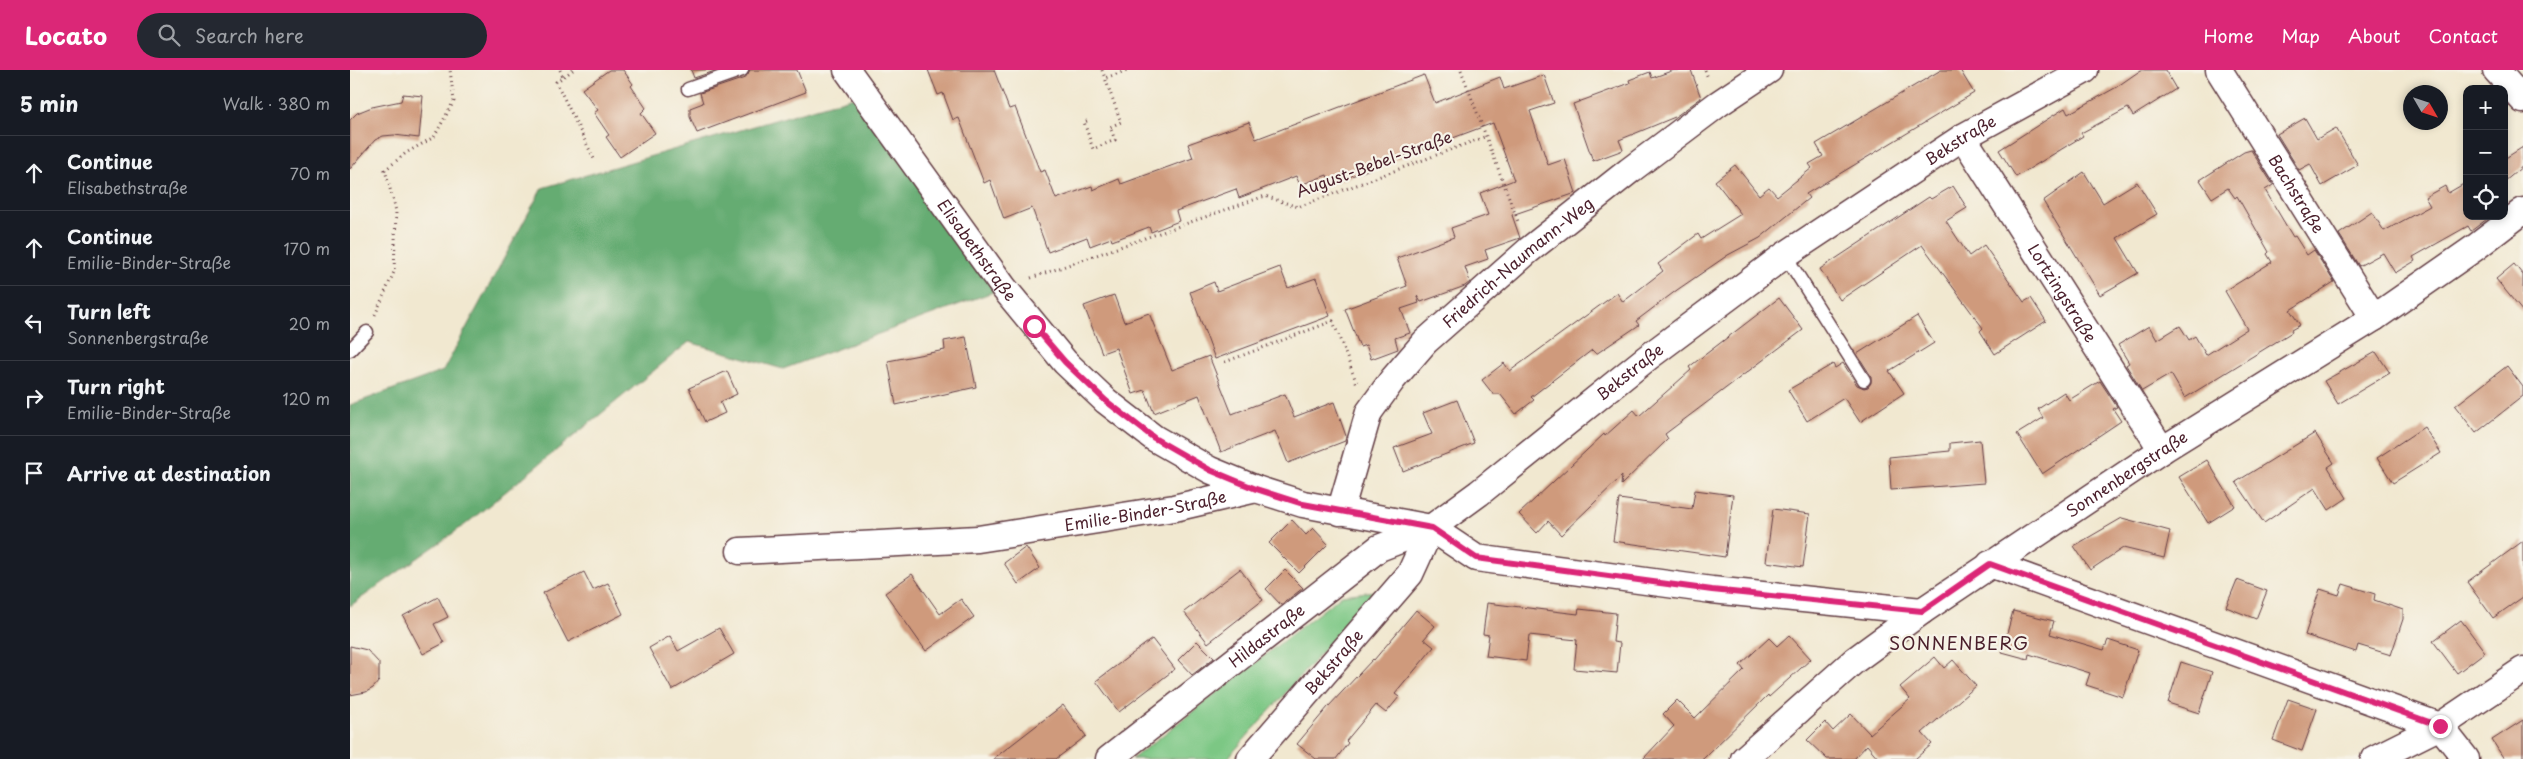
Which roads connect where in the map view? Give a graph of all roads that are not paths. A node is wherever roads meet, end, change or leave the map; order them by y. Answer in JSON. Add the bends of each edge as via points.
{"nodes":[{"id":1,"x":742,"y":70,"type":"edge"},
{"id":2,"x":847,"y":70,"type":"edge"},
{"id":3,"x":1769,"y":70,"type":"edge"},
{"id":4,"x":2085,"y":70,"type":"edge"},
{"id":5,"x":2219,"y":70,"type":"edge"},
{"id":6,"x":2496,"y":70,"type":"edge"},
{"id":7,"x":688,"y":89,"type":"dead end"},
{"id":8,"x":2523,"y":100,"type":"edge"},
{"id":9,"x":1963,"y":137,"type":"junction"},
{"id":10,"x":2523,"y":211,"type":"edge"},
{"id":11,"x":1785,"y":255,"type":"junction"},
{"id":12,"x":2374,"y":318,"type":"junction"},
{"id":13,"x":367,"y":332,"type":"road end"},
{"id":14,"x":350,"y":350,"type":"edge"},
{"id":15,"x":1864,"y":380,"type":"dead end"},
{"id":16,"x":2162,"y":450,"type":"junction"},
{"id":17,"x":1256,"y":489,"type":"junction"},
{"id":18,"x":1340,"y":512,"type":"junction"},
{"id":19,"x":1432,"y":528,"type":"junction"},
{"id":20,"x":740,"y":551,"type":"dead end"},
{"id":21,"x":1990,"y":564,"type":"junction"},
{"id":22,"x":1922,"y":611,"type":"junction"},
{"id":23,"x":2523,"y":670,"type":"edge"},
{"id":24,"x":2440,"y":726,"type":"junction"},
{"id":25,"x":1109,"y":759,"type":"edge"},
{"id":26,"x":1250,"y":759,"type":"edge"},
{"id":27,"x":1744,"y":759,"type":"edge"},
{"id":28,"x":2374,"y":759,"type":"edge"},
{"id":29,"x":2466,"y":759,"type":"edge"}],
"edges":[{"from":1,"to":7,"type":"lane"},
{"from":2,"to":17,"type":"street","name":"Elisabethstraße","via":[[1004,288],[1065,362],[1106,401],[1154,438],[1210,470]]},
{"from":3,"to":18,"type":"street","name":"Friedrich-Naumann-Weg","via":[[1718,104],[1529,250],[1425,342],[1369,412]]},
{"from":4,"to":9,"type":"street","name":"Bekstraße"},
{"from":5,"to":12,"type":"street","name":"Bachstraße"},
{"from":6,"to":8,"type":"street"},
{"from":9,"to":11,"type":"street","name":"Bekstraße"},
{"from":9,"to":16,"type":"street","name":"Lortzingstraße"},
{"from":10,"to":12,"type":"street","name":"Sonnenbergstraße"},
{"from":11,"to":15,"type":"lane"},
{"from":11,"to":19,"type":"street","name":"Bekstraße","via":[[1647,358]]},
{"from":12,"to":16,"type":"street","name":"Sonnenbergstraße"},
{"from":13,"to":14,"type":"lane"},
{"from":16,"to":21,"type":"street","name":"Sonnenbergstraße"},
{"from":17,"to":18,"type":"street"},
{"from":17,"to":20,"type":"street","name":"Emilie-Binder-Straße","via":[[1174,508],[978,539]]},
{"from":18,"to":19,"type":"street"},
{"from":19,"to":22,"type":"street","via":[[1476,558],[1712,590]]},
{"from":19,"to":25,"type":"street","name":"Hildastraße","via":[[1379,548]]},
{"from":19,"to":26,"type":"street","name":"Bekstraße","via":[[1410,574]]},
{"from":21,"to":22,"type":"street","name":"Sonnenbergstraße"},
{"from":21,"to":24,"type":"street"},
{"from":22,"to":27,"type":"street","name":"Sonnenbergstraße","via":[[1856,660]]},
{"from":23,"to":24,"type":"street"},
{"from":24,"to":28,"type":"street"},
{"from":24,"to":29,"type":"street"}]}
